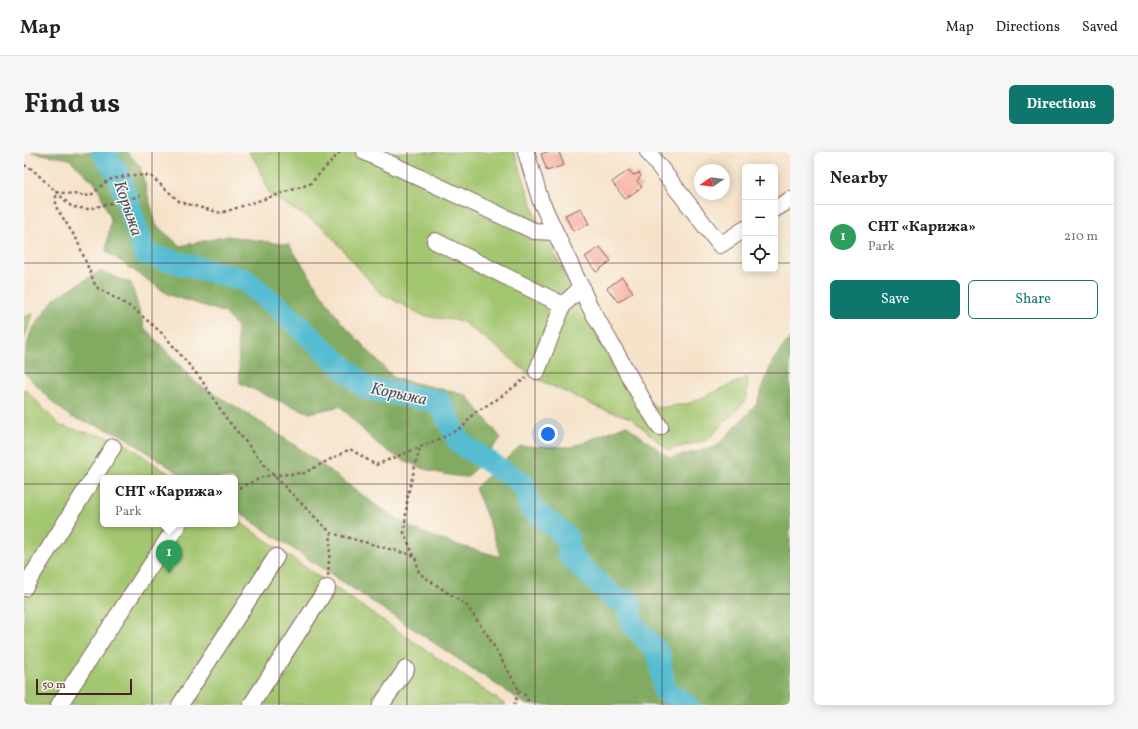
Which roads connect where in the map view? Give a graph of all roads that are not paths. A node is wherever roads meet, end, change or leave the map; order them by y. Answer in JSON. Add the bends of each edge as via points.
{"nodes":[{"id":1,"x":365,"y":152,"type":"edge"},
{"id":2,"x":526,"y":152,"type":"edge"},
{"id":3,"x":648,"y":152,"type":"edge"},
{"id":4,"x":790,"y":200,"type":"edge"},
{"id":5,"x":778,"y":207,"type":"edge"},
{"id":6,"x":742,"y":231,"type":"edge"},
{"id":7,"x":554,"y":232,"type":"junction"},
{"id":8,"x":435,"y":241,"type":"dead end"},
{"id":9,"x":582,"y":287,"type":"junction"},
{"id":10,"x":563,"y":305,"type":"junction"},
{"id":11,"x":537,"y":371,"type":"dead end"},
{"id":12,"x":660,"y":427,"type":"dead end"},
{"id":13,"x":113,"y":447,"type":"dead end"},
{"id":14,"x":176,"y":527,"type":"edge"},
{"id":15,"x":276,"y":556,"type":"dead end"},
{"id":16,"x":24,"y":588,"type":"edge"},
{"id":17,"x":327,"y":588,"type":"road end"},
{"id":18,"x":406,"y":669,"type":"dead end"},
{"id":19,"x":59,"y":705,"type":"edge"},
{"id":20,"x":180,"y":705,"type":"edge"},
{"id":21,"x":251,"y":705,"type":"edge"},
{"id":22,"x":381,"y":705,"type":"edge"}],
"edges":[{"from":1,"to":7,"type":"street","via":[[534,231]]},
{"from":2,"to":7,"type":"street","via":[[540,199]]},
{"from":3,"to":6,"type":"street","via":[[720,245]]},
{"from":4,"to":5,"type":"street"},
{"from":7,"to":9,"type":"street"},
{"from":8,"to":10,"type":"street"},
{"from":9,"to":10,"type":"street"},
{"from":9,"to":12,"type":"street","via":[[589,305]]},
{"from":10,"to":11,"type":"street"},
{"from":13,"to":16,"type":"street"},
{"from":14,"to":19,"type":"street"},
{"from":15,"to":20,"type":"street"},
{"from":17,"to":21,"type":"street"},
{"from":18,"to":22,"type":"street"}]}
